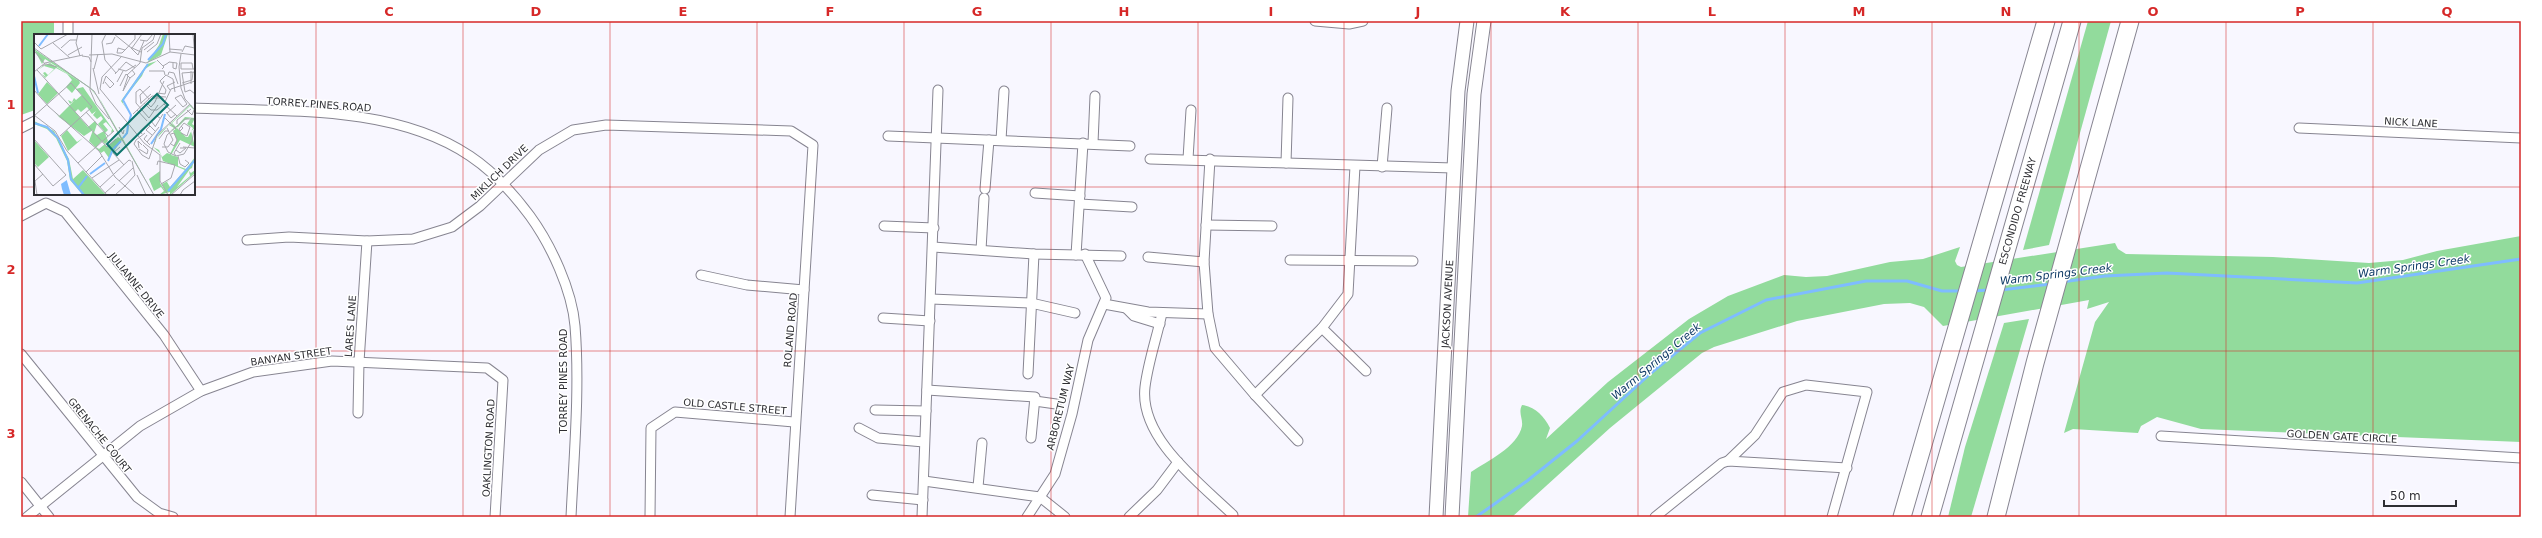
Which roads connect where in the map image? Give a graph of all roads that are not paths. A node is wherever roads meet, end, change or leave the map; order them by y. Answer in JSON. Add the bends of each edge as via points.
{"nodes":[{"id":1,"x":68,"y":21,"type":"edge"},
{"id":2,"x":1315,"y":21,"type":"edge"},
{"id":3,"x":1362,"y":21,"type":"edge"},
{"id":4,"x":1467,"y":21,"type":"edge"},
{"id":5,"x":1484,"y":21,"type":"edge"},
{"id":6,"x":2046,"y":21,"type":"edge"},
{"id":7,"x":2072,"y":21,"type":"edge"},
{"id":8,"x":2130,"y":21,"type":"edge"},
{"id":9,"x":68,"y":34,"type":"edge"},
{"id":10,"x":938,"y":90,"type":"dead end"},
{"id":11,"x":1004,"y":92,"type":"dead end"},
{"id":12,"x":1095,"y":96,"type":"dead end"},
{"id":13,"x":1288,"y":98,"type":"dead end"},
{"id":14,"x":195,"y":108,"type":"edge"},
{"id":15,"x":1387,"y":108,"type":"dead end"},
{"id":16,"x":1191,"y":110,"type":"dead end"},
{"id":17,"x":34,"y":122,"type":"edge"},
{"id":18,"x":21,"y":128,"type":"edge"},
{"id":19,"x":2299,"y":128,"type":"dead end"},
{"id":20,"x":888,"y":136,"type":"dead end"},
{"id":21,"x":2521,"y":138,"type":"edge"},
{"id":22,"x":937,"y":139,"type":"junction"},
{"id":23,"x":989,"y":140,"type":"junction"},
{"id":24,"x":1001,"y":140,"type":"junction"},
{"id":25,"x":1088,"y":143,"type":"junction"},
{"id":26,"x":813,"y":146,"type":"joint"},
{"id":27,"x":1130,"y":146,"type":"dead end"},
{"id":28,"x":1150,"y":158,"type":"dead end"},
{"id":29,"x":1188,"y":159,"type":"junction"},
{"id":30,"x":1210,"y":160,"type":"junction"},
{"id":31,"x":1286,"y":163,"type":"junction"},
{"id":32,"x":1355,"y":166,"type":"junction"},
{"id":33,"x":1382,"y":166,"type":"junction"},
{"id":34,"x":1453,"y":168,"type":"junction"},
{"id":35,"x":504,"y":184,"type":"junction"},
{"id":36,"x":1035,"y":193,"type":"dead end"},
{"id":37,"x":1080,"y":200,"type":"junction"},
{"id":38,"x":1132,"y":207,"type":"dead end"},
{"id":39,"x":21,"y":216,"type":"edge"},
{"id":40,"x":1206,"y":225,"type":"junction"},
{"id":41,"x":884,"y":226,"type":"dead end"},
{"id":42,"x":1272,"y":226,"type":"dead end"},
{"id":43,"x":934,"y":228,"type":"junction"},
{"id":44,"x":247,"y":240,"type":"dead end"},
{"id":45,"x":367,"y":241,"type":"junction"},
{"id":46,"x":933,"y":247,"type":"junction"},
{"id":47,"x":981,"y":250,"type":"junction"},
{"id":48,"x":1034,"y":254,"type":"junction"},
{"id":49,"x":1081,"y":254,"type":"junction"},
{"id":50,"x":1449,"y":254,"type":"junction"},
{"id":51,"x":1465,"y":255,"type":"junction"},
{"id":52,"x":1121,"y":256,"type":"dead end"},
{"id":53,"x":1148,"y":257,"type":"dead end"},
{"id":54,"x":1352,"y":259,"type":"junction"},
{"id":55,"x":1290,"y":260,"type":"dead end"},
{"id":56,"x":1413,"y":261,"type":"dead end"},
{"id":57,"x":1204,"y":262,"type":"junction"},
{"id":58,"x":701,"y":275,"type":"dead end"},
{"id":59,"x":804,"y":290,"type":"junction"},
{"id":60,"x":931,"y":299,"type":"junction"},
{"id":61,"x":1105,"y":301,"type":"junction"},
{"id":62,"x":1031,"y":303,"type":"junction"},
{"id":63,"x":1127,"y":310,"type":"junction"},
{"id":64,"x":1075,"y":313,"type":"dead end"},
{"id":65,"x":1162,"y":313,"type":"junction"},
{"id":66,"x":1208,"y":314,"type":"junction"},
{"id":67,"x":883,"y":318,"type":"dead end"},
{"id":68,"x":930,"y":321,"type":"junction"},
{"id":69,"x":1160,"y":324,"type":"junction"},
{"id":70,"x":1322,"y":328,"type":"junction"},
{"id":71,"x":21,"y":354,"type":"edge"},
{"id":72,"x":359,"y":362,"type":"junction"},
{"id":73,"x":2035,"y":362,"type":"junction"},
{"id":74,"x":1366,"y":371,"type":"dead end"},
{"id":75,"x":1028,"y":374,"type":"dead end"},
{"id":76,"x":502,"y":380,"type":"joint"},
{"id":77,"x":927,"y":390,"type":"junction"},
{"id":78,"x":201,"y":391,"type":"junction"},
{"id":79,"x":1255,"y":395,"type":"junction"},
{"id":80,"x":1035,"y":401,"type":"junction"},
{"id":81,"x":1056,"y":404,"type":"dead end"},
{"id":82,"x":875,"y":410,"type":"dead end"},
{"id":83,"x":926,"y":411,"type":"junction"},
{"id":84,"x":358,"y":413,"type":"dead end"},
{"id":85,"x":794,"y":422,"type":"junction"},
{"id":86,"x":859,"y":428,"type":"dead end"},
{"id":87,"x":2161,"y":436,"type":"dead end"},
{"id":88,"x":1031,"y":438,"type":"dead end"},
{"id":89,"x":1298,"y":441,"type":"dead end"},
{"id":90,"x":924,"y":442,"type":"junction"},
{"id":91,"x":982,"y":443,"type":"dead end"},
{"id":92,"x":102,"y":457,"type":"junction"},
{"id":93,"x":2521,"y":458,"type":"edge"},
{"id":94,"x":1728,"y":461,"type":"junction"},
{"id":95,"x":1178,"y":462,"type":"junction"},
{"id":96,"x":1847,"y":468,"type":"junction"},
{"id":97,"x":924,"y":481,"type":"junction"},
{"id":98,"x":21,"y":482,"type":"edge"},
{"id":99,"x":978,"y":487,"type":"junction"},
{"id":100,"x":872,"y":495,"type":"dead end"},
{"id":101,"x":1040,"y":497,"type":"junction"},
{"id":102,"x":923,"y":500,"type":"junction"},
{"id":103,"x":41,"y":506,"type":"junction"},
{"id":104,"x":1233,"y":515,"type":"dead end"},
{"id":105,"x":27,"y":517,"type":"edge"},
{"id":106,"x":49,"y":517,"type":"edge"},
{"id":107,"x":173,"y":517,"type":"edge"},
{"id":108,"x":495,"y":517,"type":"edge"},
{"id":109,"x":570,"y":517,"type":"edge"},
{"id":110,"x":650,"y":517,"type":"edge"},
{"id":111,"x":790,"y":517,"type":"edge"},
{"id":112,"x":922,"y":517,"type":"edge"},
{"id":113,"x":1027,"y":517,"type":"edge"},
{"id":114,"x":1065,"y":517,"type":"edge"},
{"id":115,"x":1129,"y":517,"type":"edge"},
{"id":116,"x":1436,"y":517,"type":"edge"},
{"id":117,"x":1452,"y":517,"type":"edge"},
{"id":118,"x":1655,"y":517,"type":"edge"},
{"id":119,"x":1832,"y":517,"type":"edge"},
{"id":120,"x":1902,"y":517,"type":"edge"},
{"id":121,"x":1930,"y":517,"type":"edge"},
{"id":122,"x":1988,"y":517,"type":"edge"},
{"id":123,"x":1996,"y":517,"type":"edge"}],
"edges":[{"from":1,"to":9,"type":"street"},
{"from":2,"to":3,"type":"street","via":[[1350,24]]},
{"from":4,"to":34,"type":"main road","name":"JACKSON AVENUE","via":[[1458,92]]},
{"from":5,"to":51,"type":"main road","name":"JACKSON AVENUE","via":[[1474,94]]},
{"from":6,"to":120,"type":"highway"},
{"from":7,"to":121,"type":"highway","name":"ESCONDIDO FREEWAY"},
{"from":8,"to":73,"type":"highway"},
{"from":10,"to":22,"type":"street"},
{"from":11,"to":24,"type":"street"},
{"from":12,"to":25,"type":"street"},
{"from":13,"to":31,"type":"street"},
{"from":14,"to":35,"type":"street","name":"TORREY PINES ROAD","via":[[337,114],[375,119],[420,130],[470,155]]},
{"from":15,"to":33,"type":"street"},
{"from":16,"to":29,"type":"street"},
{"from":17,"to":18,"type":"street"},
{"from":19,"to":21,"type":"street","name":"NICK LANE"},
{"from":20,"to":22,"type":"street"},
{"from":22,"to":23,"type":"street"},
{"from":22,"to":43,"type":"street"},
{"from":23,"to":24,"type":"street"},
{"from":23,"to":47,"type":"street"},
{"from":24,"to":25,"type":"street"},
{"from":25,"to":27,"type":"street"},
{"from":25,"to":37,"type":"street"},
{"from":26,"to":35,"type":"street","name":"MIKLICH DRIVE","via":[[791,131],[606,125],[573,130],[538,150]]},
{"from":26,"to":59,"type":"street","name":"ROLAND ROAD"},
{"from":28,"to":29,"type":"street"},
{"from":29,"to":30,"type":"street"},
{"from":30,"to":31,"type":"street"},
{"from":30,"to":40,"type":"street"},
{"from":31,"to":32,"type":"street"},
{"from":32,"to":33,"type":"street"},
{"from":32,"to":54,"type":"street"},
{"from":33,"to":34,"type":"street"},
{"from":34,"to":50,"type":"main road","name":"JACKSON AVENUE"},
{"from":35,"to":45,"type":"street","name":"MIKLICH DRIVE","via":[[452,228],[413,238]]},
{"from":35,"to":109,"type":"street","name":"TORREY PINES ROAD","via":[[539,228],[561,269],[575,324],[576,396]]},
{"from":36,"to":37,"type":"street"},
{"from":37,"to":38,"type":"street"},
{"from":37,"to":49,"type":"street"},
{"from":39,"to":78,"type":"street","name":"JULIANNE DRIVE","via":[[46,203],[65,212],[164,335]]},
{"from":40,"to":42,"type":"street"},
{"from":40,"to":57,"type":"street"},
{"from":41,"to":43,"type":"street"},
{"from":43,"to":46,"type":"street"},
{"from":44,"to":45,"type":"street","name":"MIKLICH DRIVE","via":[[289,237]]},
{"from":45,"to":72,"type":"street","name":"LARES LANE"},
{"from":46,"to":47,"type":"street"},
{"from":46,"to":60,"type":"street"},
{"from":47,"to":48,"type":"street"},
{"from":48,"to":49,"type":"street"},
{"from":48,"to":62,"type":"street"},
{"from":49,"to":52,"type":"street"},
{"from":49,"to":61,"type":"street"},
{"from":50,"to":51,"type":"main road"},
{"from":50,"to":116,"type":"main road","name":"JACKSON AVENUE"},
{"from":51,"to":117,"type":"main road","name":"JACKSON AVENUE"},
{"from":53,"to":57,"type":"street"},
{"from":54,"to":55,"type":"street"},
{"from":54,"to":56,"type":"street"},
{"from":54,"to":70,"type":"street","via":[[1348,294]]},
{"from":57,"to":66,"type":"street"},
{"from":58,"to":59,"type":"street","via":[[747,285]]},
{"from":59,"to":85,"type":"street","name":"ROLAND ROAD"},
{"from":60,"to":62,"type":"street"},
{"from":60,"to":68,"type":"street"},
{"from":61,"to":63,"type":"street"},
{"from":61,"to":101,"type":"street","name":"ARBORETUM WAY","via":[[1088,340],[1072,414],[1054,474]]},
{"from":62,"to":64,"type":"street"},
{"from":62,"to":75,"type":"street"},
{"from":63,"to":65,"type":"street"},
{"from":63,"to":69,"type":"street","via":[[1134,316]]},
{"from":65,"to":66,"type":"street"},
{"from":65,"to":69,"type":"street"},
{"from":66,"to":79,"type":"street","via":[[1215,348]]},
{"from":67,"to":68,"type":"street"},
{"from":68,"to":77,"type":"street"},
{"from":69,"to":95,"type":"street","via":[[1145,388],[1147,415],[1154,430]]},
{"from":70,"to":74,"type":"street"},
{"from":70,"to":79,"type":"street"},
{"from":71,"to":92,"type":"street","name":"GRENACHE COURT"},
{"from":72,"to":76,"type":"street","name":"BANYAN STREET","via":[[487,368]]},
{"from":72,"to":78,"type":"street","name":"BANYAN STREET","via":[[332,361],[253,372]]},
{"from":72,"to":84,"type":"street","name":"LARES LANE"},
{"from":73,"to":122,"type":"highway"},
{"from":73,"to":123,"type":"highway"},
{"from":76,"to":108,"type":"street","name":"OAKLINGTON ROAD"},
{"from":77,"to":80,"type":"street","via":[[1035,397]]},
{"from":77,"to":83,"type":"street"},
{"from":78,"to":92,"type":"street","name":"BANYAN STREET","via":[[140,426]]},
{"from":79,"to":89,"type":"street"},
{"from":80,"to":81,"type":"street"},
{"from":80,"to":88,"type":"street"},
{"from":82,"to":83,"type":"street"},
{"from":83,"to":90,"type":"street"},
{"from":85,"to":110,"type":"street","name":"OLD CASTLE STREET","via":[[675,412],[651,428]]},
{"from":85,"to":111,"type":"street","name":"ROLAND ROAD"},
{"from":86,"to":90,"type":"street","via":[[878,438]]},
{"from":87,"to":93,"type":"street","name":"GOLDEN GATE CIRCLE"},
{"from":90,"to":97,"type":"street"},
{"from":91,"to":99,"type":"street"},
{"from":92,"to":103,"type":"street","name":"BANYAN STREET"},
{"from":92,"to":107,"type":"street","name":"GRENACHE COURT","via":[[137,497],[159,513]]},
{"from":94,"to":96,"type":"street"},
{"from":94,"to":96,"type":"street","via":[[1755,435],[1783,392],[1806,385],[1867,392]]},
{"from":94,"to":118,"type":"street","via":[[1722,463]]},
{"from":95,"to":104,"type":"street"},
{"from":95,"to":115,"type":"street","via":[[1157,490]]},
{"from":96,"to":119,"type":"street"},
{"from":97,"to":99,"type":"street"},
{"from":97,"to":102,"type":"street"},
{"from":98,"to":103,"type":"street"},
{"from":99,"to":101,"type":"street"},
{"from":100,"to":102,"type":"street"},
{"from":101,"to":113,"type":"street","name":"ARBORETUM WAY"},
{"from":101,"to":114,"type":"street"},
{"from":102,"to":112,"type":"street"},
{"from":103,"to":105,"type":"street","name":"BANYAN STREET"},
{"from":103,"to":106,"type":"street"}]}
